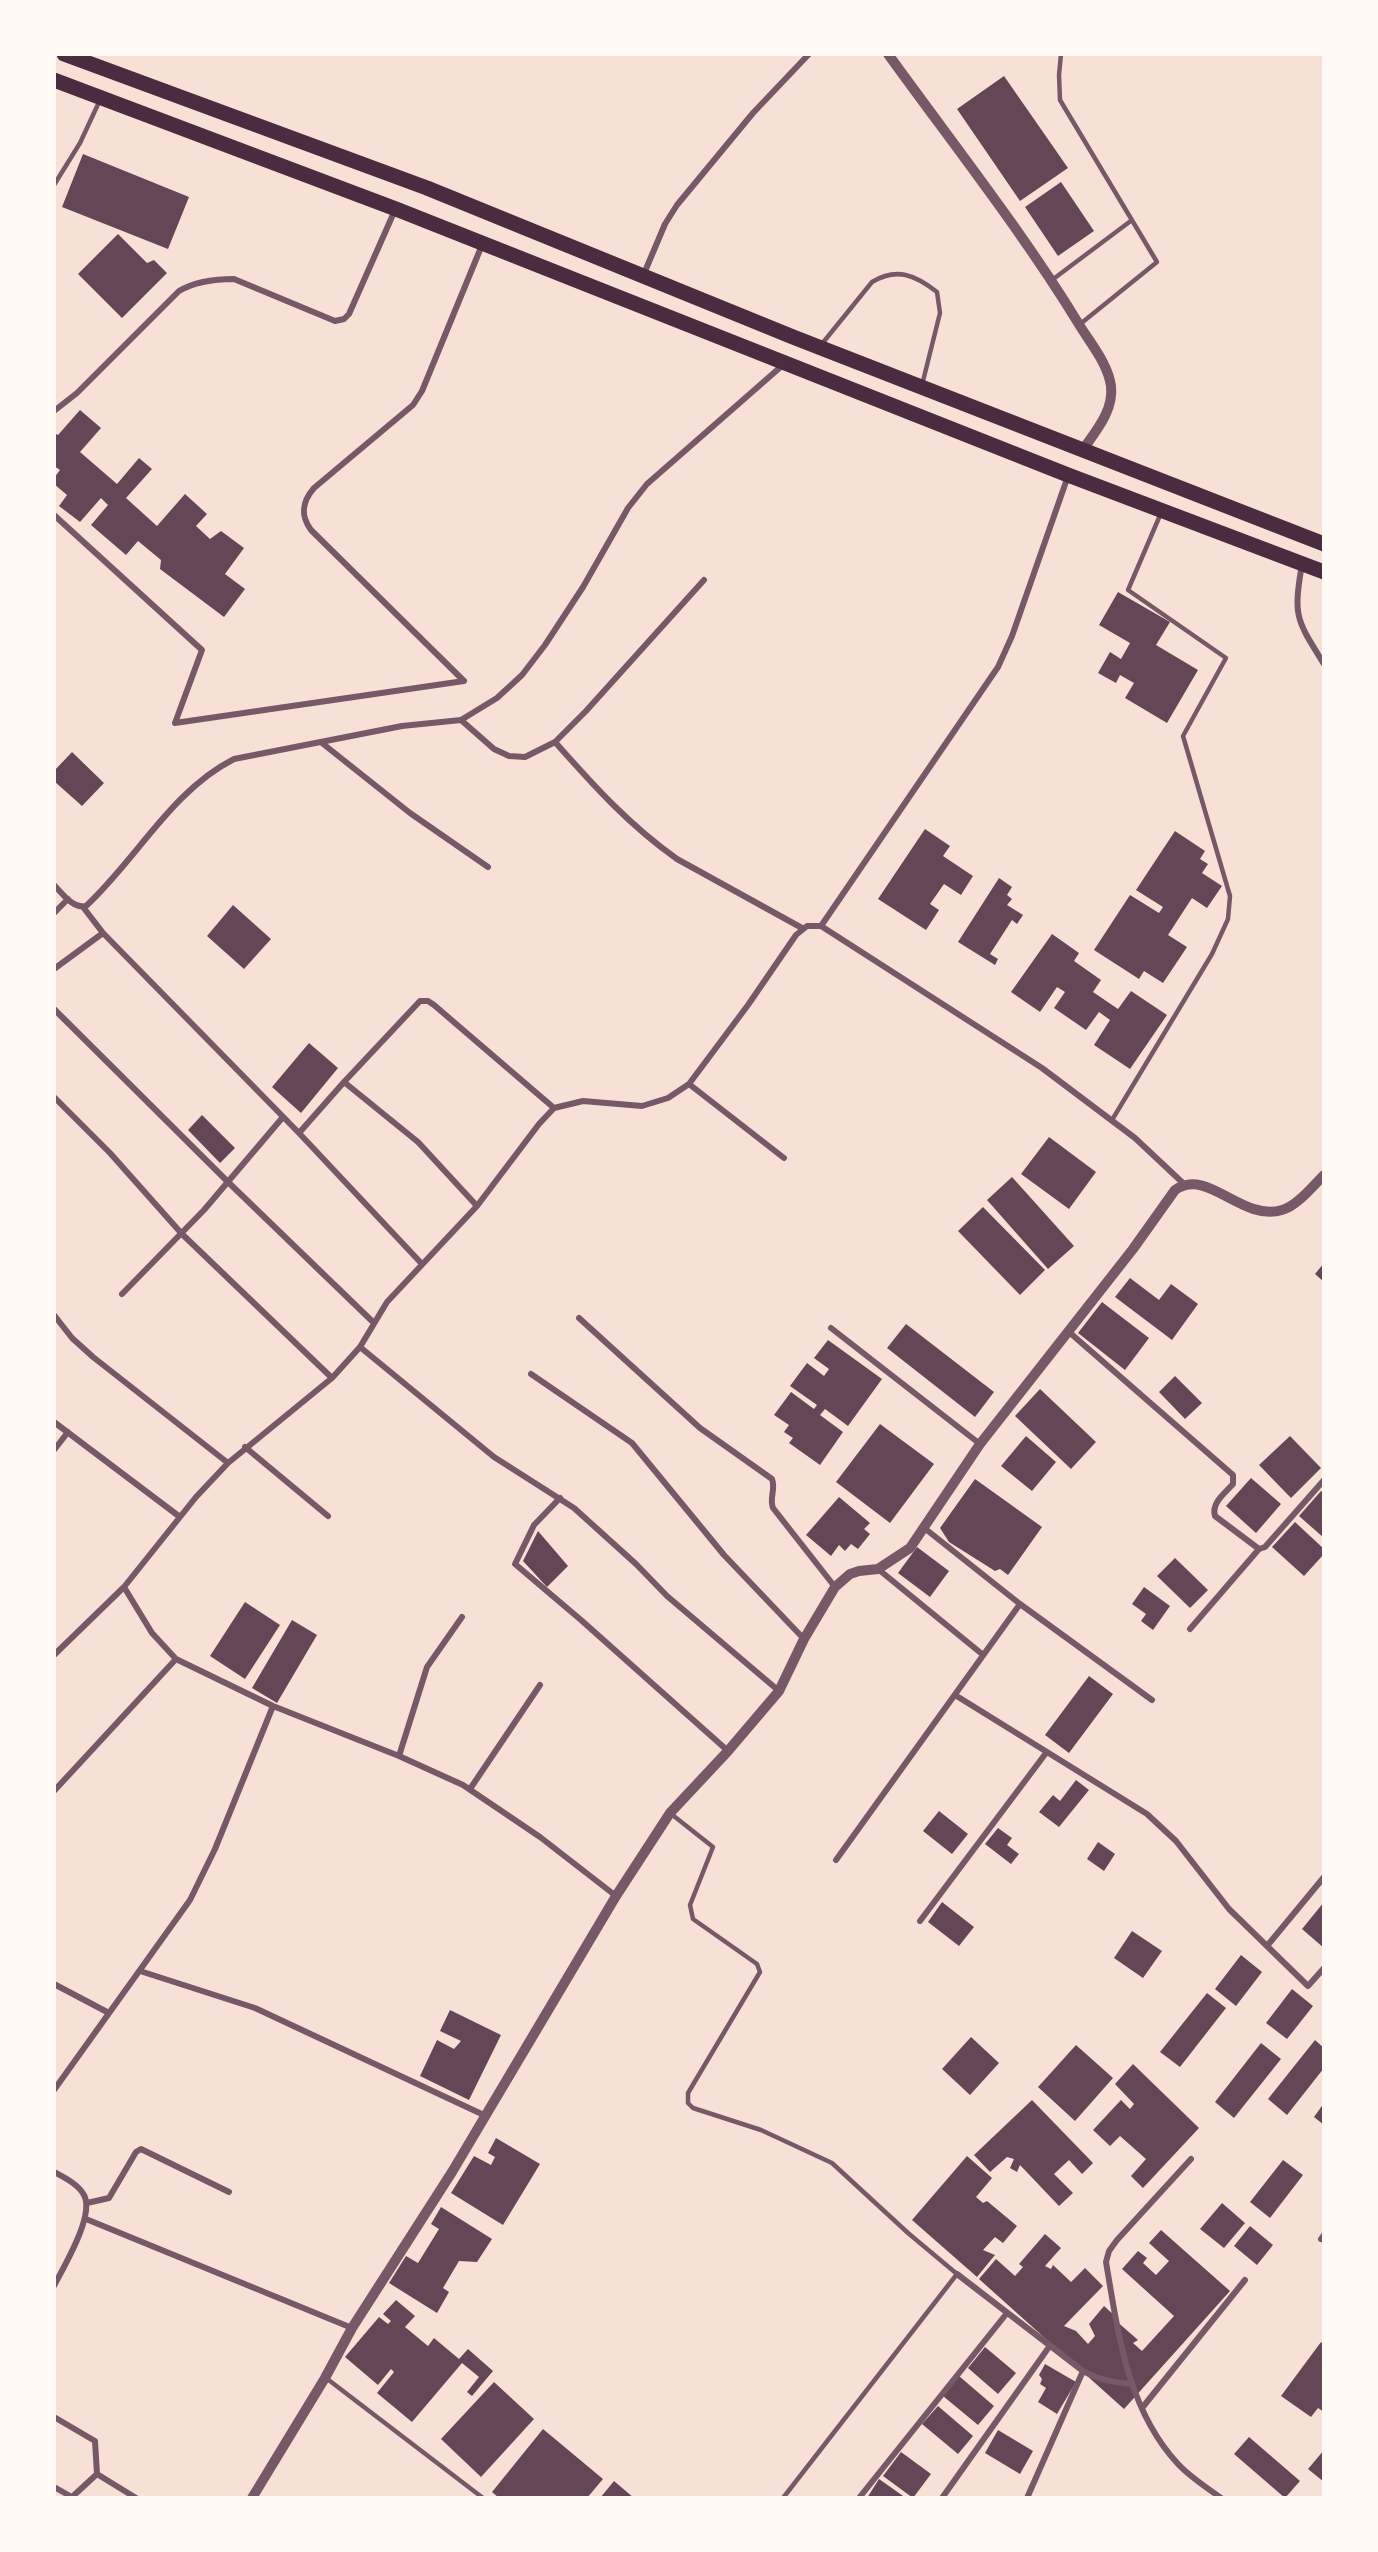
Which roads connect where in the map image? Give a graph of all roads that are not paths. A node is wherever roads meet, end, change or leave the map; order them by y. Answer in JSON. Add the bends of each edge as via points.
{"nodes":[{"id":1,"x":64,"y":54,"type":"edge"},
{"id":2,"x":809,"y":54,"type":"edge"},
{"id":3,"x":888,"y":54,"type":"edge"},
{"id":4,"x":1061,"y":54,"type":"edge"},
{"id":5,"x":54,"y":80,"type":"edge"},
{"id":6,"x":101,"y":97,"type":"junction"},
{"id":7,"x":54,"y":185,"type":"edge"},
{"id":8,"x":396,"y":209,"type":"junction"},
{"id":9,"x":1132,"y":220,"type":"junction"},
{"id":10,"x":482,"y":245,"type":"junction"},
{"id":11,"x":642,"y":277,"type":"junction"},
{"id":12,"x":1052,"y":280,"type":"junction"},
{"id":13,"x":1079,"y":325,"type":"junction"},
{"id":14,"x":819,"y":348,"type":"junction"},
{"id":15,"x":785,"y":364,"type":"junction"},
{"id":16,"x":921,"y":388,"type":"junction"},
{"id":17,"x":54,"y":411,"type":"edge"},
{"id":18,"x":1082,"y":451,"type":"junction"},
{"id":19,"x":1068,"y":475,"type":"junction"},
{"id":20,"x":1162,"y":511,"type":"junction"},
{"id":21,"x":54,"y":515,"type":"edge"},
{"id":22,"x":1324,"y":544,"type":"edge"},
{"id":23,"x":1302,"y":564,"type":"junction"},
{"id":24,"x":1324,"y":572,"type":"edge"},
{"id":25,"x":704,"y":579,"type":"dead end"},
{"id":26,"x":1324,"y":664,"type":"edge"},
{"id":27,"x":461,"y":720,"type":"junction"},
{"id":28,"x":555,"y":742,"type":"junction"},
{"id":29,"x":322,"y":743,"type":"junction"},
{"id":30,"x":488,"y":867,"type":"dead end"},
{"id":31,"x":54,"y":885,"type":"edge"},
{"id":32,"x":68,"y":899,"type":"junction"},
{"id":33,"x":83,"y":907,"type":"junction"},
{"id":34,"x":54,"y":913,"type":"edge"},
{"id":35,"x":821,"y":926,"type":"junction"},
{"id":36,"x":802,"y":928,"type":"junction"},
{"id":37,"x":103,"y":933,"type":"junction"},
{"id":38,"x":54,"y":969,"type":"edge"},
{"id":39,"x":54,"y":1009,"type":"edge"},
{"id":40,"x":344,"y":1082,"type":"junction"},
{"id":41,"x":689,"y":1084,"type":"junction"},
{"id":42,"x":54,"y":1096,"type":"edge"},
{"id":43,"x":554,"y":1108,"type":"junction"},
{"id":44,"x":283,"y":1117,"type":"junction"},
{"id":45,"x":1112,"y":1120,"type":"junction"},
{"id":46,"x":299,"y":1133,"type":"junction"},
{"id":47,"x":784,"y":1158,"type":"dead end"},
{"id":48,"x":1324,"y":1175,"type":"edge"},
{"id":49,"x":228,"y":1182,"type":"junction"},
{"id":50,"x":1184,"y":1184,"type":"junction"},
{"id":51,"x":477,"y":1206,"type":"junction"},
{"id":52,"x":182,"y":1234,"type":"junction"},
{"id":53,"x":422,"y":1264,"type":"junction"},
{"id":54,"x":122,"y":1294,"type":"dead end"},
{"id":55,"x":54,"y":1315,"type":"edge"},
{"id":56,"x":579,"y":1318,"type":"dead end"},
{"id":57,"x":373,"y":1322,"type":"junction"},
{"id":58,"x":831,"y":1328,"type":"dead end"},
{"id":59,"x":1069,"y":1332,"type":"junction"},
{"id":60,"x":360,"y":1347,"type":"junction"},
{"id":61,"x":531,"y":1374,"type":"dead end"},
{"id":62,"x":332,"y":1378,"type":"junction"},
{"id":63,"x":54,"y":1422,"type":"edge"},
{"id":64,"x":68,"y":1432,"type":"junction"},
{"id":65,"x":980,"y":1444,"type":"junction"},
{"id":66,"x":245,"y":1447,"type":"junction"},
{"id":67,"x":54,"y":1450,"type":"edge"},
{"id":68,"x":228,"y":1463,"type":"junction"},
{"id":69,"x":1324,"y":1480,"type":"edge"},
{"id":70,"x":560,"y":1498,"type":"junction"},
{"id":71,"x":328,"y":1516,"type":"dead end"},
{"id":72,"x":180,"y":1517,"type":"junction"},
{"id":73,"x":923,"y":1527,"type":"junction"},
{"id":74,"x":1259,"y":1549,"type":"junction"},
{"id":75,"x":878,"y":1569,"type":"junction"},
{"id":76,"x":124,"y":1587,"type":"junction"},
{"id":77,"x":835,"y":1587,"type":"junction"},
{"id":78,"x":1020,"y":1604,"type":"junction"},
{"id":79,"x":462,"y":1617,"type":"dead end"},
{"id":80,"x":1190,"y":1629,"type":"dead end"},
{"id":81,"x":804,"y":1640,"type":"junction"},
{"id":82,"x":982,"y":1654,"type":"junction"},
{"id":83,"x":54,"y":1655,"type":"edge"},
{"id":84,"x":176,"y":1659,"type":"junction"},
{"id":85,"x":540,"y":1685,"type":"dead end"},
{"id":86,"x":779,"y":1691,"type":"junction"},
{"id":87,"x":955,"y":1695,"type":"junction"},
{"id":88,"x":1152,"y":1700,"type":"dead end"},
{"id":89,"x":273,"y":1706,"type":"junction"},
{"id":90,"x":728,"y":1751,"type":"junction"},
{"id":91,"x":1046,"y":1754,"type":"junction"},
{"id":92,"x":399,"y":1756,"type":"junction"},
{"id":93,"x":470,"y":1789,"type":"junction"},
{"id":94,"x":54,"y":1791,"type":"edge"},
{"id":95,"x":670,"y":1813,"type":"junction"},
{"id":96,"x":836,"y":1860,"type":"dead end"},
{"id":97,"x":1324,"y":1877,"type":"edge"},
{"id":98,"x":616,"y":1896,"type":"junction"},
{"id":99,"x":920,"y":1921,"type":"dead end"},
{"id":100,"x":1267,"y":1946,"type":"junction"},
{"id":101,"x":1324,"y":1968,"type":"edge"},
{"id":102,"x":140,"y":1971,"type":"junction"},
{"id":103,"x":54,"y":1984,"type":"edge"},
{"id":104,"x":109,"y":2013,"type":"junction"},
{"id":105,"x":54,"y":2090,"type":"edge"},
{"id":106,"x":486,"y":2116,"type":"junction"},
{"id":107,"x":1191,"y":2159,"type":"dead end"},
{"id":108,"x":54,"y":2172,"type":"edge"},
{"id":109,"x":229,"y":2192,"type":"dead end"},
{"id":110,"x":87,"y":2202,"type":"junction"},
{"id":111,"x":86,"y":2219,"type":"junction"},
{"id":112,"x":957,"y":2274,"type":"junction"},
{"id":113,"x":1245,"y":2280,"type":"dead end"},
{"id":114,"x":54,"y":2286,"type":"edge"},
{"id":115,"x":1006,"y":2313,"type":"junction"},
{"id":116,"x":352,"y":2328,"type":"junction"},
{"id":117,"x":1049,"y":2347,"type":"junction"},
{"id":118,"x":1083,"y":2371,"type":"junction"},
{"id":119,"x":325,"y":2378,"type":"junction"},
{"id":120,"x":1131,"y":2384,"type":"junction"},
{"id":121,"x":1142,"y":2408,"type":"junction"},
{"id":122,"x":54,"y":2417,"type":"edge"},
{"id":123,"x":97,"y":2474,"type":"junction"},
{"id":124,"x":54,"y":2487,"type":"edge"},
{"id":125,"x":136,"y":2498,"type":"edge"},
{"id":126,"x":252,"y":2498,"type":"edge"},
{"id":127,"x":483,"y":2498,"type":"edge"},
{"id":128,"x":783,"y":2498,"type":"edge"},
{"id":129,"x":859,"y":2498,"type":"edge"},
{"id":130,"x":942,"y":2498,"type":"edge"},
{"id":131,"x":1027,"y":2498,"type":"edge"},
{"id":132,"x":1221,"y":2498,"type":"edge"}],
"edges":[{"from":1,"to":11,"type":"main road","via":[[427,188]]},
{"from":2,"to":11,"type":"street","via":[[753,113],[677,205]]},
{"from":3,"to":12,"type":"street"},
{"from":4,"to":9,"type":"lane","via":[[1060,100]]},
{"from":5,"to":6,"type":"main road"},
{"from":6,"to":7,"type":"lane","via":[[80,143]]},
{"from":6,"to":8,"type":"main road"},
{"from":8,"to":10,"type":"main road"},
{"from":8,"to":17,"type":"street","via":[[344,320],[335,321],[234,279],[190,285],[179,291]]},
{"from":9,"to":12,"type":"lane"},
{"from":9,"to":13,"type":"lane","via":[[1157,262]]},
{"from":10,"to":15,"type":"main road"},
{"from":10,"to":21,"type":"street","via":[[413,405],[314,488],[306,497],[302,513],[311,530],[464,681],[175,723],[202,650]]},
{"from":11,"to":14,"type":"main road"},
{"from":12,"to":13,"type":"street"},
{"from":13,"to":18,"type":"street","via":[[1106,368],[1112,397],[1103,420]]},
{"from":14,"to":16,"type":"main road"},
{"from":14,"to":16,"type":"lane","via":[[872,282],[883,275],[901,272],[921,279],[937,292],[940,313]]},
{"from":15,"to":19,"type":"main road"},
{"from":15,"to":27,"type":"street","via":[[647,484],[628,508],[558,626],[522,675],[497,698]]},
{"from":16,"to":18,"type":"main road"},
{"from":18,"to":22,"type":"main road"},
{"from":19,"to":20,"type":"main road"},
{"from":19,"to":35,"type":"street","via":[[998,667]]},
{"from":20,"to":23,"type":"main road"},
{"from":20,"to":45,"type":"lane","via":[[1128,590],[1226,658],[1183,736],[1230,896],[1228,919],[1212,954]]},
{"from":23,"to":24,"type":"main road"},
{"from":23,"to":26,"type":"street","via":[[1297,617]]},
{"from":25,"to":28,"type":"street"},
{"from":27,"to":28,"type":"street","via":[[508,756],[525,757]]},
{"from":27,"to":29,"type":"street","via":[[402,726]]},
{"from":28,"to":36,"type":"street","via":[[610,804],[660,847]]},
{"from":29,"to":30,"type":"street","via":[[410,813]]},
{"from":29,"to":33,"type":"street","via":[[263,752],[234,759],[218,768],[190,790]]},
{"from":31,"to":32,"type":"street"},
{"from":32,"to":33,"type":"street"},
{"from":32,"to":34,"type":"street"},
{"from":33,"to":37,"type":"street"},
{"from":35,"to":36,"type":"street"},
{"from":35,"to":45,"type":"street","via":[[1042,1068]]},
{"from":36,"to":41,"type":"street"},
{"from":37,"to":38,"type":"street"},
{"from":37,"to":44,"type":"street"},
{"from":39,"to":49,"type":"street"},
{"from":40,"to":43,"type":"street","via":[[414,1006],[428,1001]]},
{"from":40,"to":46,"type":"street"},
{"from":40,"to":51,"type":"street","via":[[418,1142]]},
{"from":41,"to":43,"type":"street","via":[[668,1098],[642,1106],[583,1101]]},
{"from":41,"to":47,"type":"street"},
{"from":42,"to":52,"type":"street"},
{"from":43,"to":51,"type":"street"},
{"from":44,"to":46,"type":"street"},
{"from":44,"to":49,"type":"street"},
{"from":45,"to":50,"type":"street"},
{"from":46,"to":53,"type":"street"},
{"from":48,"to":50,"type":"street","via":[[1284,1210],[1265,1212],[1248,1209],[1202,1184]]},
{"from":49,"to":52,"type":"street"},
{"from":49,"to":57,"type":"street"},
{"from":50,"to":59,"type":"street","via":[[1175,1190]]},
{"from":51,"to":53,"type":"street"},
{"from":52,"to":54,"type":"street"},
{"from":52,"to":62,"type":"street"},
{"from":53,"to":57,"type":"street"},
{"from":55,"to":68,"type":"street","via":[[93,1358]]},
{"from":56,"to":77,"type":"street","via":[[700,1428],[772,1479],[773,1508]]},
{"from":57,"to":60,"type":"street"},
{"from":58,"to":65,"type":"street"},
{"from":59,"to":65,"type":"street"},
{"from":59,"to":74,"type":"street","via":[[1233,1474],[1233,1484],[1215,1504],[1215,1516]]},
{"from":60,"to":62,"type":"street"},
{"from":60,"to":70,"type":"street","via":[[494,1457]]},
{"from":61,"to":81,"type":"street","via":[[632,1443],[724,1555]]},
{"from":62,"to":66,"type":"street"},
{"from":63,"to":64,"type":"street"},
{"from":64,"to":67,"type":"street"},
{"from":64,"to":72,"type":"street"},
{"from":65,"to":73,"type":"street"},
{"from":66,"to":68,"type":"street"},
{"from":66,"to":71,"type":"street"},
{"from":68,"to":72,"type":"street"},
{"from":69,"to":74,"type":"street"},
{"from":70,"to":86,"type":"street"},
{"from":70,"to":90,"type":"street","via":[[534,1525],[515,1564]]},
{"from":72,"to":76,"type":"street"},
{"from":73,"to":75,"type":"street","via":[[910,1548]]},
{"from":73,"to":78,"type":"street"},
{"from":74,"to":80,"type":"street"},
{"from":75,"to":77,"type":"street","via":[[850,1574]]},
{"from":75,"to":82,"type":"street"},
{"from":76,"to":83,"type":"street"},
{"from":76,"to":84,"type":"street","via":[[152,1633]]},
{"from":77,"to":81,"type":"street"},
{"from":78,"to":82,"type":"street"},
{"from":78,"to":88,"type":"street"},
{"from":79,"to":92,"type":"street","via":[[427,1667]]},
{"from":81,"to":86,"type":"street"},
{"from":82,"to":87,"type":"street"},
{"from":84,"to":89,"type":"street"},
{"from":84,"to":94,"type":"street"},
{"from":85,"to":93,"type":"street"},
{"from":86,"to":90,"type":"street"},
{"from":87,"to":91,"type":"street"},
{"from":87,"to":96,"type":"street"},
{"from":89,"to":92,"type":"street"},
{"from":89,"to":102,"type":"street","via":[[215,1850],[190,1900]]},
{"from":90,"to":95,"type":"street"},
{"from":91,"to":99,"type":"street"},
{"from":91,"to":100,"type":"street","via":[[1147,1814],[1176,1841],[1229,1910]]},
{"from":92,"to":93,"type":"street"},
{"from":93,"to":98,"type":"street"},
{"from":95,"to":98,"type":"street"},
{"from":95,"to":112,"type":"lane","via":[[713,1847],[690,1905],[693,1920],[757,1964],[760,1972],[688,2093],[688,2103],[761,2130],[832,2163]]},
{"from":97,"to":100,"type":"street"},
{"from":98,"to":106,"type":"street"},
{"from":100,"to":101,"type":"street","via":[[1308,1986]]},
{"from":102,"to":104,"type":"street"},
{"from":102,"to":106,"type":"street","via":[[255,2008]]},
{"from":103,"to":104,"type":"street"},
{"from":104,"to":105,"type":"street"},
{"from":106,"to":116,"type":"street"},
{"from":107,"to":120,"type":"street","via":[[1109,2250],[1106,2262]]},
{"from":108,"to":110,"type":"street","via":[[78,2188]]},
{"from":109,"to":110,"type":"street","via":[[141,2149],[110,2198]]},
{"from":110,"to":111,"type":"street"},
{"from":111,"to":114,"type":"street"},
{"from":111,"to":116,"type":"street"},
{"from":112,"to":115,"type":"street"},
{"from":112,"to":128,"type":"lane"},
{"from":113,"to":121,"type":"street"},
{"from":115,"to":117,"type":"street"},
{"from":115,"to":129,"type":"street"},
{"from":116,"to":119,"type":"street"},
{"from":117,"to":118,"type":"street"},
{"from":117,"to":130,"type":"street"},
{"from":118,"to":120,"type":"street","via":[[1101,2380]]},
{"from":118,"to":131,"type":"street"},
{"from":119,"to":126,"type":"street"},
{"from":119,"to":127,"type":"lane"},
{"from":120,"to":121,"type":"street"},
{"from":121,"to":132,"type":"street","via":[[1178,2463]]},
{"from":122,"to":123,"type":"street","via":[[95,2441]]},
{"from":123,"to":124,"type":"street","via":[[72,2497]]},
{"from":123,"to":125,"type":"street"}]}
